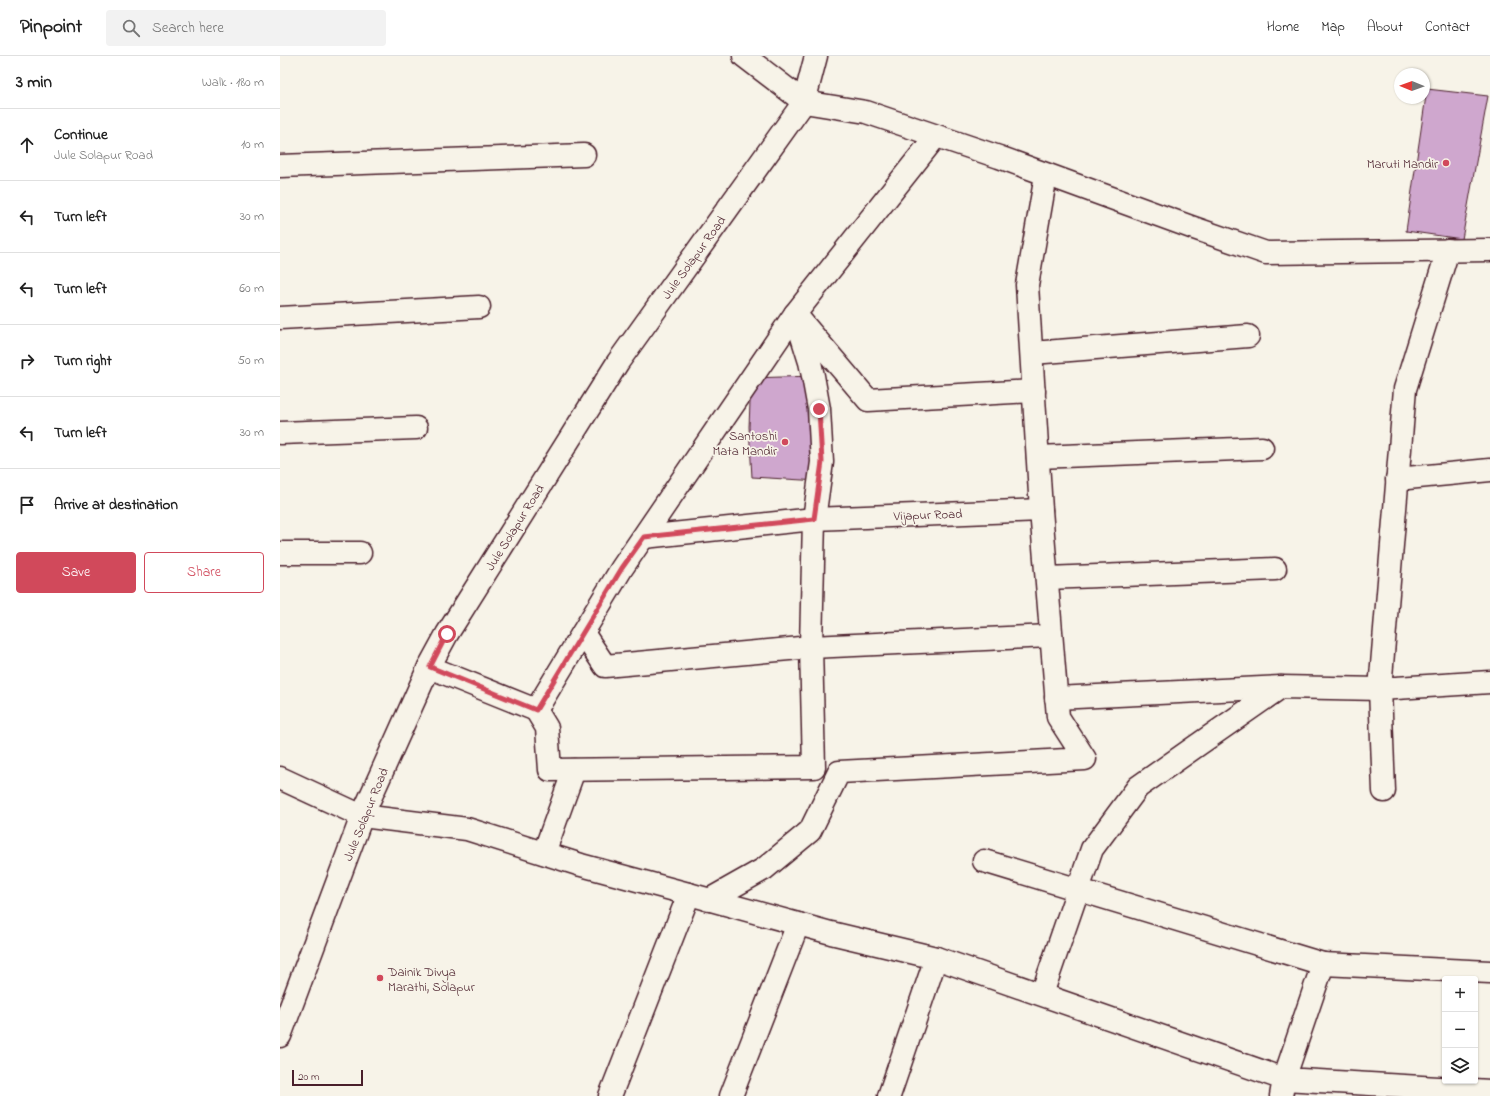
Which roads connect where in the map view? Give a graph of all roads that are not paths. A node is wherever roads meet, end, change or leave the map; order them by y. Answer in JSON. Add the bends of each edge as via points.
{"nodes":[{"id":1,"x":744,"y":56,"type":"edge"},
{"id":2,"x":816,"y":56,"type":"edge"},
{"id":3,"x":804,"y":102,"type":"junction"},
{"id":4,"x":936,"y":136,"type":"junction"},
{"id":5,"x":584,"y":155,"type":"dead end"},
{"id":6,"x":280,"y":166,"type":"edge"},
{"id":7,"x":1046,"y":175,"type":"junction"},
{"id":8,"x":1448,"y":250,"type":"junction"},
{"id":9,"x":1490,"y":250,"type":"edge"},
{"id":10,"x":479,"y":306,"type":"dead end"},
{"id":11,"x":795,"y":314,"type":"junction"},
{"id":12,"x":280,"y":318,"type":"edge"},
{"id":13,"x":1248,"y":336,"type":"dead end"},
{"id":14,"x":1032,"y":353,"type":"junction"},
{"id":15,"x":1034,"y":391,"type":"junction"},
{"id":16,"x":416,"y":428,"type":"dead end"},
{"id":17,"x":280,"y":433,"type":"edge"},
{"id":18,"x":1262,"y":448,"type":"dead end"},
{"id":19,"x":1038,"y":457,"type":"junction"},
{"id":20,"x":1490,"y":470,"type":"edge"},
{"id":21,"x":1397,"y":479,"type":"junction"},
{"id":22,"x":1041,"y":510,"type":"junction"},
{"id":23,"x":814,"y":519,"type":"junction"},
{"id":24,"x":644,"y":537,"type":"junction"},
{"id":25,"x":280,"y":553,"type":"edge"},
{"id":26,"x":360,"y":553,"type":"dead end"},
{"id":27,"x":1275,"y":569,"type":"dead end"},
{"id":28,"x":1047,"y":578,"type":"junction"},
{"id":29,"x":583,"y":633,"type":"junction"},
{"id":30,"x":1050,"y":636,"type":"junction"},
{"id":31,"x":811,"y":647,"type":"junction"},
{"id":32,"x":430,"y":667,"type":"junction"},
{"id":33,"x":1490,"y":682,"type":"edge"},
{"id":34,"x":1282,"y":686,"type":"junction"},
{"id":35,"x":1380,"y":689,"type":"junction"},
{"id":36,"x":1056,"y":698,"type":"junction"},
{"id":37,"x":536,"y":710,"type":"junction"},
{"id":38,"x":574,"y":770,"type":"junction"},
{"id":39,"x":280,"y":778,"type":"edge"},
{"id":40,"x":1384,"y":791,"type":"dead end"},
{"id":41,"x":362,"y":816,"type":"junction"},
{"id":42,"x":544,"y":853,"type":"junction"},
{"id":43,"x":984,"y":861,"type":"dead end"},
{"id":44,"x":1078,"y":890,"type":"junction"},
{"id":45,"x":699,"y":897,"type":"junction"},
{"id":46,"x":798,"y":924,"type":"junction"},
{"id":47,"x":936,"y":958,"type":"junction"},
{"id":48,"x":1323,"y":964,"type":"junction"},
{"id":49,"x":1490,"y":972,"type":"edge"},
{"id":50,"x":1042,"y":994,"type":"junction"},
{"id":51,"x":280,"y":1036,"type":"edge"},
{"id":52,"x":1283,"y":1087,"type":"edge"},
{"id":53,"x":1490,"y":1091,"type":"edge"},
{"id":54,"x":610,"y":1096,"type":"edge"},
{"id":55,"x":731,"y":1096,"type":"edge"},
{"id":56,"x":889,"y":1096,"type":"edge"}],
"edges":[{"from":1,"to":3,"type":"street"},
{"from":2,"to":3,"type":"street","name":"Jule Solapur Road"},
{"from":3,"to":4,"type":"street","via":[[866,112]]},
{"from":3,"to":32,"type":"street","name":"Jule Solapur Road","via":[[618,362],[447,634]]},
{"from":4,"to":7,"type":"street"},
{"from":4,"to":11,"type":"street"},
{"from":5,"to":6,"type":"street"},
{"from":7,"to":8,"type":"street","via":[[1266,253]]},
{"from":7,"to":14,"type":"street","via":[[1027,285]]},
{"from":8,"to":9,"type":"street"},
{"from":8,"to":21,"type":"street","via":[[1405,389]]},
{"from":10,"to":12,"type":"street"},
{"from":11,"to":15,"type":"street","via":[[868,400]]},
{"from":11,"to":23,"type":"street","via":[[810,362],[819,409],[822,462]]},
{"from":11,"to":24,"type":"street"},
{"from":13,"to":14,"type":"street"},
{"from":14,"to":15,"type":"street"},
{"from":15,"to":19,"type":"street"},
{"from":16,"to":17,"type":"street"},
{"from":18,"to":19,"type":"street"},
{"from":19,"to":22,"type":"street"},
{"from":20,"to":21,"type":"street"},
{"from":21,"to":35,"type":"street"},
{"from":22,"to":23,"type":"street","name":"Vijapur Road"},
{"from":22,"to":28,"type":"street"},
{"from":23,"to":24,"type":"street","name":"Vijapur Road"},
{"from":23,"to":31,"type":"street"},
{"from":24,"to":29,"type":"street"},
{"from":25,"to":26,"type":"street"},
{"from":27,"to":28,"type":"street"},
{"from":28,"to":30,"type":"street"},
{"from":29,"to":31,"type":"street","via":[[605,666]]},
{"from":29,"to":37,"type":"street"},
{"from":30,"to":31,"type":"street"},
{"from":30,"to":36,"type":"street"},
{"from":31,"to":38,"type":"street","via":[[814,767]]},
{"from":32,"to":37,"type":"street"},
{"from":32,"to":41,"type":"street","name":"Jule Solapur Road"},
{"from":33,"to":35,"type":"street"},
{"from":34,"to":35,"type":"street"},
{"from":34,"to":36,"type":"street"},
{"from":34,"to":44,"type":"street","via":[[1138,787],[1092,849]]},
{"from":35,"to":40,"type":"street"},
{"from":36,"to":45,"type":"street","via":[[1058,717],[1085,759],[839,772],[810,831],[764,869]]},
{"from":37,"to":38,"type":"street","via":[[547,728],[550,770]]},
{"from":38,"to":42,"type":"street"},
{"from":39,"to":41,"type":"street"},
{"from":41,"to":42,"type":"street","via":[[467,830]]},
{"from":41,"to":51,"type":"street","name":"Jule Solapur Road"},
{"from":42,"to":45,"type":"street"},
{"from":43,"to":44,"type":"street"},
{"from":44,"to":48,"type":"street"},
{"from":44,"to":50,"type":"street"},
{"from":45,"to":46,"type":"street"},
{"from":45,"to":54,"type":"street"},
{"from":46,"to":47,"type":"street"},
{"from":46,"to":55,"type":"street"},
{"from":47,"to":50,"type":"street"},
{"from":47,"to":56,"type":"street"},
{"from":48,"to":49,"type":"street"},
{"from":48,"to":52,"type":"street"},
{"from":50,"to":52,"type":"street"},
{"from":52,"to":53,"type":"street"}]}
